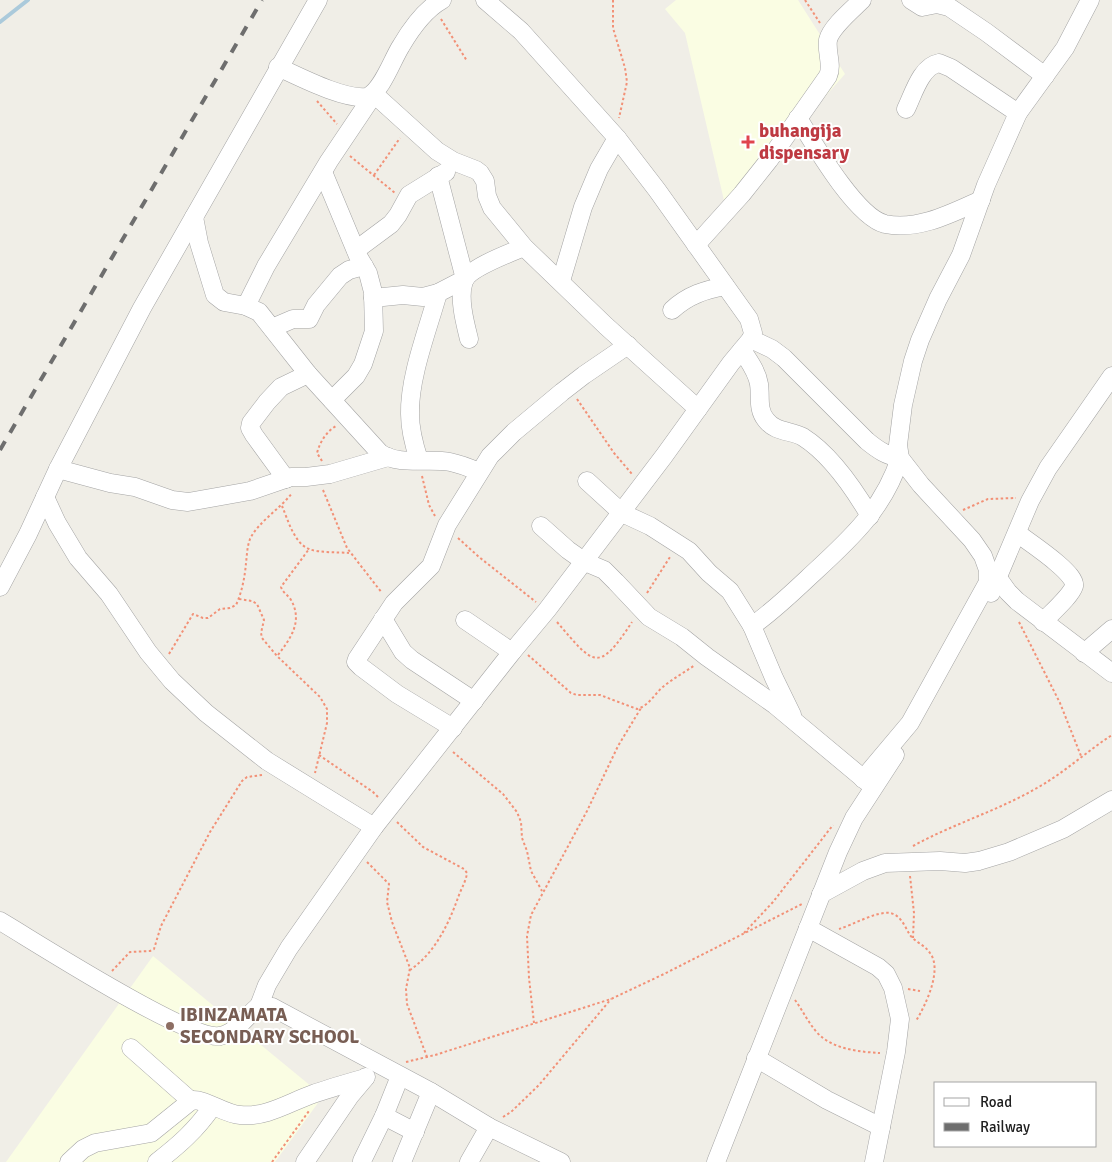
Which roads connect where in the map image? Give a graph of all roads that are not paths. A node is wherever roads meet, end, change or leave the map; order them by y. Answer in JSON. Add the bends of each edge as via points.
{"nodes":[{"id":1,"x":318,"y":0,"type":"edge"},
{"id":2,"x":485,"y":0,"type":"edge"},
{"id":3,"x":862,"y":0,"type":"edge"},
{"id":4,"x":911,"y":0,"type":"edge"},
{"id":5,"x":1090,"y":0,"type":"edge"},
{"id":6,"x":436,"y":4,"type":"edge"},
{"id":7,"x":278,"y":67,"type":"junction"},
{"id":8,"x":1045,"y":76,"type":"junction"},
{"id":9,"x":374,"y":94,"type":"junction"},
{"id":10,"x":906,"y":109,"type":"dead end"},
{"id":11,"x":1018,"y":114,"type":"junction"},
{"id":12,"x":798,"y":118,"type":"junction"},
{"id":13,"x":617,"y":138,"type":"junction"},
{"id":14,"x":463,"y":165,"type":"junction"},
{"id":15,"x":323,"y":172,"type":"junction"},
{"id":16,"x":438,"y":176,"type":"junction"},
{"id":17,"x":981,"y":200,"type":"junction"},
{"id":18,"x":194,"y":217,"type":"junction"},
{"id":19,"x":696,"y":246,"type":"junction"},
{"id":20,"x":524,"y":247,"type":"junction"},
{"id":21,"x":356,"y":250,"type":"junction"},
{"id":22,"x":364,"y":266,"type":"junction"},
{"id":23,"x":466,"y":279,"type":"junction"},
{"id":24,"x":561,"y":281,"type":"junction"},
{"id":25,"x":725,"y":286,"type":"junction"},
{"id":26,"x":438,"y":293,"type":"junction"},
{"id":27,"x":373,"y":298,"type":"junction"},
{"id":28,"x":252,"y":303,"type":"junction"},
{"id":29,"x":672,"y":310,"type":"dead end"},
{"id":30,"x":272,"y":328,"type":"junction"},
{"id":31,"x":469,"y":338,"type":"dead end"},
{"id":32,"x":746,"y":344,"type":"junction"},
{"id":33,"x":628,"y":345,"type":"junction"},
{"id":34,"x":308,"y":374,"type":"junction"},
{"id":35,"x":1112,"y":376,"type":"edge"},
{"id":36,"x":332,"y":400,"type":"junction"},
{"id":37,"x":698,"y":409,"type":"junction"},
{"id":38,"x":388,"y":457,"type":"junction"},
{"id":39,"x":900,"y":458,"type":"junction"},
{"id":40,"x":420,"y":466,"type":"junction"},
{"id":41,"x":58,"y":469,"type":"junction"},
{"id":42,"x":479,"y":472,"type":"junction"},
{"id":43,"x":308,"y":476,"type":"junction"},
{"id":44,"x":587,"y":481,"type":"dead end"},
{"id":45,"x":45,"y":497,"type":"junction"},
{"id":46,"x":622,"y":513,"type":"junction"},
{"id":47,"x":870,"y":516,"type":"junction"},
{"id":48,"x":541,"y":526,"type":"dead end"},
{"id":49,"x":1017,"y":533,"type":"junction"},
{"id":50,"x":585,"y":562,"type":"junction"},
{"id":51,"x":998,"y":578,"type":"junction"},
{"id":52,"x":0,"y":587,"type":"edge"},
{"id":53,"x":387,"y":614,"type":"junction"},
{"id":54,"x":465,"y":620,"type":"dead end"},
{"id":55,"x":1043,"y":622,"type":"junction"},
{"id":56,"x":752,"y":626,"type":"junction"},
{"id":57,"x":1112,"y":629,"type":"edge"},
{"id":58,"x":515,"y":649,"type":"junction"},
{"id":59,"x":1084,"y":653,"type":"junction"},
{"id":60,"x":1112,"y":673,"type":"edge"},
{"id":61,"x":474,"y":701,"type":"junction"},
{"id":62,"x":796,"y":722,"type":"junction"},
{"id":63,"x":447,"y":735,"type":"junction"},
{"id":64,"x":868,"y":783,"type":"junction"},
{"id":65,"x":1112,"y":800,"type":"edge"},
{"id":66,"x":374,"y":827,"type":"junction"},
{"id":67,"x":822,"y":894,"type":"junction"},
{"id":68,"x":0,"y":921,"type":"edge"},
{"id":69,"x":814,"y":931,"type":"junction"},
{"id":70,"x":259,"y":1006,"type":"junction"},
{"id":71,"x":131,"y":1048,"type":"dead end"},
{"id":72,"x":756,"y":1058,"type":"junction"},
{"id":73,"x":382,"y":1067,"type":"junction"},
{"id":74,"x":400,"y":1076,"type":"junction"},
{"id":75,"x":365,"y":1078,"type":"junction"},
{"id":76,"x":430,"y":1092,"type":"junction"},
{"id":77,"x":191,"y":1101,"type":"junction"},
{"id":78,"x":212,"y":1107,"type":"junction"},
{"id":79,"x":384,"y":1116,"type":"junction"},
{"id":80,"x":489,"y":1127,"type":"junction"},
{"id":81,"x":882,"y":1127,"type":"junction"},
{"id":82,"x":415,"y":1132,"type":"junction"},
{"id":83,"x":164,"y":1160,"type":"edge"},
{"id":84,"x":362,"y":1161,"type":"edge"},
{"id":85,"x":69,"y":1162,"type":"edge"},
{"id":86,"x":306,"y":1162,"type":"edge"},
{"id":87,"x":402,"y":1162,"type":"edge"},
{"id":88,"x":469,"y":1162,"type":"edge"},
{"id":89,"x":561,"y":1162,"type":"edge"},
{"id":90,"x":716,"y":1162,"type":"edge"},
{"id":91,"x":874,"y":1162,"type":"edge"}],
"edges":[{"from":1,"to":7,"type":"street"},
{"from":2,"to":13,"type":"street","via":[[521,31]]},
{"from":3,"to":12,"type":"street","via":[[831,34],[828,41],[829,74]]},
{"from":4,"to":8,"type":"street","via":[[923,7],[937,4],[949,7]]},
{"from":5,"to":8,"type":"street","via":[[1065,48]]},
{"from":6,"to":9,"type":"street","via":[[401,46]]},
{"from":7,"to":9,"type":"street","via":[[353,96],[363,98]]},
{"from":7,"to":18,"type":"street"},
{"from":8,"to":11,"type":"street"},
{"from":9,"to":14,"type":"street","via":[[437,151]]},
{"from":9,"to":15,"type":"street"},
{"from":10,"to":11,"type":"street","via":[[926,71],[939,63]]},
{"from":11,"to":17,"type":"street"},
{"from":12,"to":17,"type":"street","via":[[854,200],[874,219],[885,224],[921,223]]},
{"from":12,"to":19,"type":"street","via":[[742,194]]},
{"from":13,"to":19,"type":"street"},
{"from":13,"to":24,"type":"street","via":[[583,207]]},
{"from":14,"to":16,"type":"street"},
{"from":14,"to":20,"type":"street","via":[[476,170],[483,178],[492,208]]},
{"from":15,"to":21,"type":"street"},
{"from":15,"to":28,"type":"street","via":[[266,266]]},
{"from":16,"to":21,"type":"street","via":[[412,193],[391,224]]},
{"from":16,"to":23,"type":"street"},
{"from":17,"to":39,"type":"street","via":[[913,361],[903,405]]},
{"from":18,"to":28,"type":"street","via":[[215,295],[224,302]]},
{"from":18,"to":41,"type":"street","via":[[142,308]]},
{"from":19,"to":25,"type":"street"},
{"from":20,"to":23,"type":"street","via":[[483,266]]},
{"from":20,"to":24,"type":"street"},
{"from":21,"to":22,"type":"street"},
{"from":22,"to":27,"type":"street","via":[[372,285]]},
{"from":22,"to":30,"type":"street","via":[[340,276],[309,319],[293,319]]},
{"from":23,"to":26,"type":"street"},
{"from":23,"to":31,"type":"street","via":[[463,309]]},
{"from":24,"to":33,"type":"street"},
{"from":25,"to":29,"type":"street","via":[[696,293]]},
{"from":25,"to":32,"type":"street","via":[[749,319],[753,333]]},
{"from":26,"to":27,"type":"street","via":[[423,297]]},
{"from":26,"to":40,"type":"street","via":[[411,400],[411,427]]},
{"from":27,"to":36,"type":"street","via":[[374,331],[363,364],[356,376]]},
{"from":28,"to":30,"type":"street"},
{"from":30,"to":34,"type":"street"},
{"from":32,"to":37,"type":"street"},
{"from":32,"to":39,"type":"street","via":[[772,349],[867,441],[881,452]]},
{"from":32,"to":47,"type":"street","via":[[759,382],[760,406],[766,420],[777,429],[801,436],[811,443],[839,471]]},
{"from":33,"to":37,"type":"street"},
{"from":33,"to":42,"type":"street","via":[[568,387],[509,437]]},
{"from":34,"to":36,"type":"street"},
{"from":34,"to":43,"type":"street","via":[[281,387],[250,428],[254,435]]},
{"from":35,"to":49,"type":"street","via":[[1048,468]]},
{"from":36,"to":38,"type":"street","via":[[369,442]]},
{"from":37,"to":46,"type":"street"},
{"from":38,"to":40,"type":"street"},
{"from":38,"to":43,"type":"street"},
{"from":39,"to":47,"type":"street","via":[[889,487]]},
{"from":39,"to":64,"type":"street","via":[[920,485],[972,540],[983,556],[988,582],[910,723]]},
{"from":40,"to":42,"type":"street","via":[[450,462]]},
{"from":41,"to":43,"type":"street","via":[[188,502]]},
{"from":41,"to":45,"type":"street"},
{"from":42,"to":53,"type":"street","via":[[445,529],[431,566]]},
{"from":44,"to":46,"type":"street"},
{"from":45,"to":52,"type":"street"},
{"from":45,"to":66,"type":"street","via":[[78,558],[118,606],[161,669],[206,713],[267,761]]},
{"from":46,"to":50,"type":"street"},
{"from":46,"to":56,"type":"street","via":[[650,526],[693,554],[708,573],[730,591]]},
{"from":47,"to":56,"type":"street","via":[[841,549]]},
{"from":48,"to":50,"type":"street"},
{"from":49,"to":51,"type":"street"},
{"from":49,"to":55,"type":"street","via":[[1073,580],[1074,586],[1068,595]]},
{"from":50,"to":58,"type":"street"},
{"from":50,"to":62,"type":"street","via":[[604,570],[650,617]]},
{"from":51,"to":55,"type":"street","via":[[1008,592]]},
{"from":51,"to":64,"type":"street","via":[[929,706]]},
{"from":53,"to":61,"type":"street","via":[[402,652]]},
{"from":53,"to":63,"type":"street","via":[[356,662]]},
{"from":54,"to":58,"type":"street"},
{"from":55,"to":59,"type":"street"},
{"from":56,"to":62,"type":"street"},
{"from":57,"to":59,"type":"street"},
{"from":58,"to":61,"type":"street"},
{"from":59,"to":60,"type":"street"},
{"from":61,"to":63,"type":"street"},
{"from":62,"to":64,"type":"street"},
{"from":63,"to":66,"type":"street"},
{"from":64,"to":67,"type":"street"},
{"from":65,"to":67,"type":"street","via":[[1063,828],[1002,854],[965,863],[909,855],[871,867]]},
{"from":66,"to":70,"type":"street","via":[[289,948],[267,985]]},
{"from":67,"to":69,"type":"street"},
{"from":68,"to":70,"type":"street","via":[[102,982],[192,1029],[216,1036],[227,1034]]},
{"from":69,"to":72,"type":"street","via":[[785,986]]},
{"from":69,"to":81,"type":"street","via":[[878,967],[886,974],[896,995],[900,1019]]},
{"from":70,"to":73,"type":"street","via":[[272,1007]]},
{"from":71,"to":77,"type":"street"},
{"from":72,"to":81,"type":"street","via":[[826,1100]]},
{"from":72,"to":90,"type":"street"},
{"from":73,"to":74,"type":"street"},
{"from":73,"to":75,"type":"street"},
{"from":74,"to":76,"type":"street"},
{"from":74,"to":79,"type":"street"},
{"from":75,"to":78,"type":"street","via":[[254,1115],[239,1116]]},
{"from":75,"to":86,"type":"street"},
{"from":76,"to":80,"type":"street"},
{"from":76,"to":82,"type":"street"},
{"from":77,"to":78,"type":"street","via":[[197,1100]]},
{"from":77,"to":85,"type":"street","via":[[151,1133],[95,1143]]},
{"from":78,"to":83,"type":"street"},
{"from":79,"to":82,"type":"street"},
{"from":79,"to":84,"type":"street"},
{"from":80,"to":88,"type":"street"},
{"from":80,"to":89,"type":"street"},
{"from":81,"to":91,"type":"street"},
{"from":82,"to":87,"type":"street"}]}
